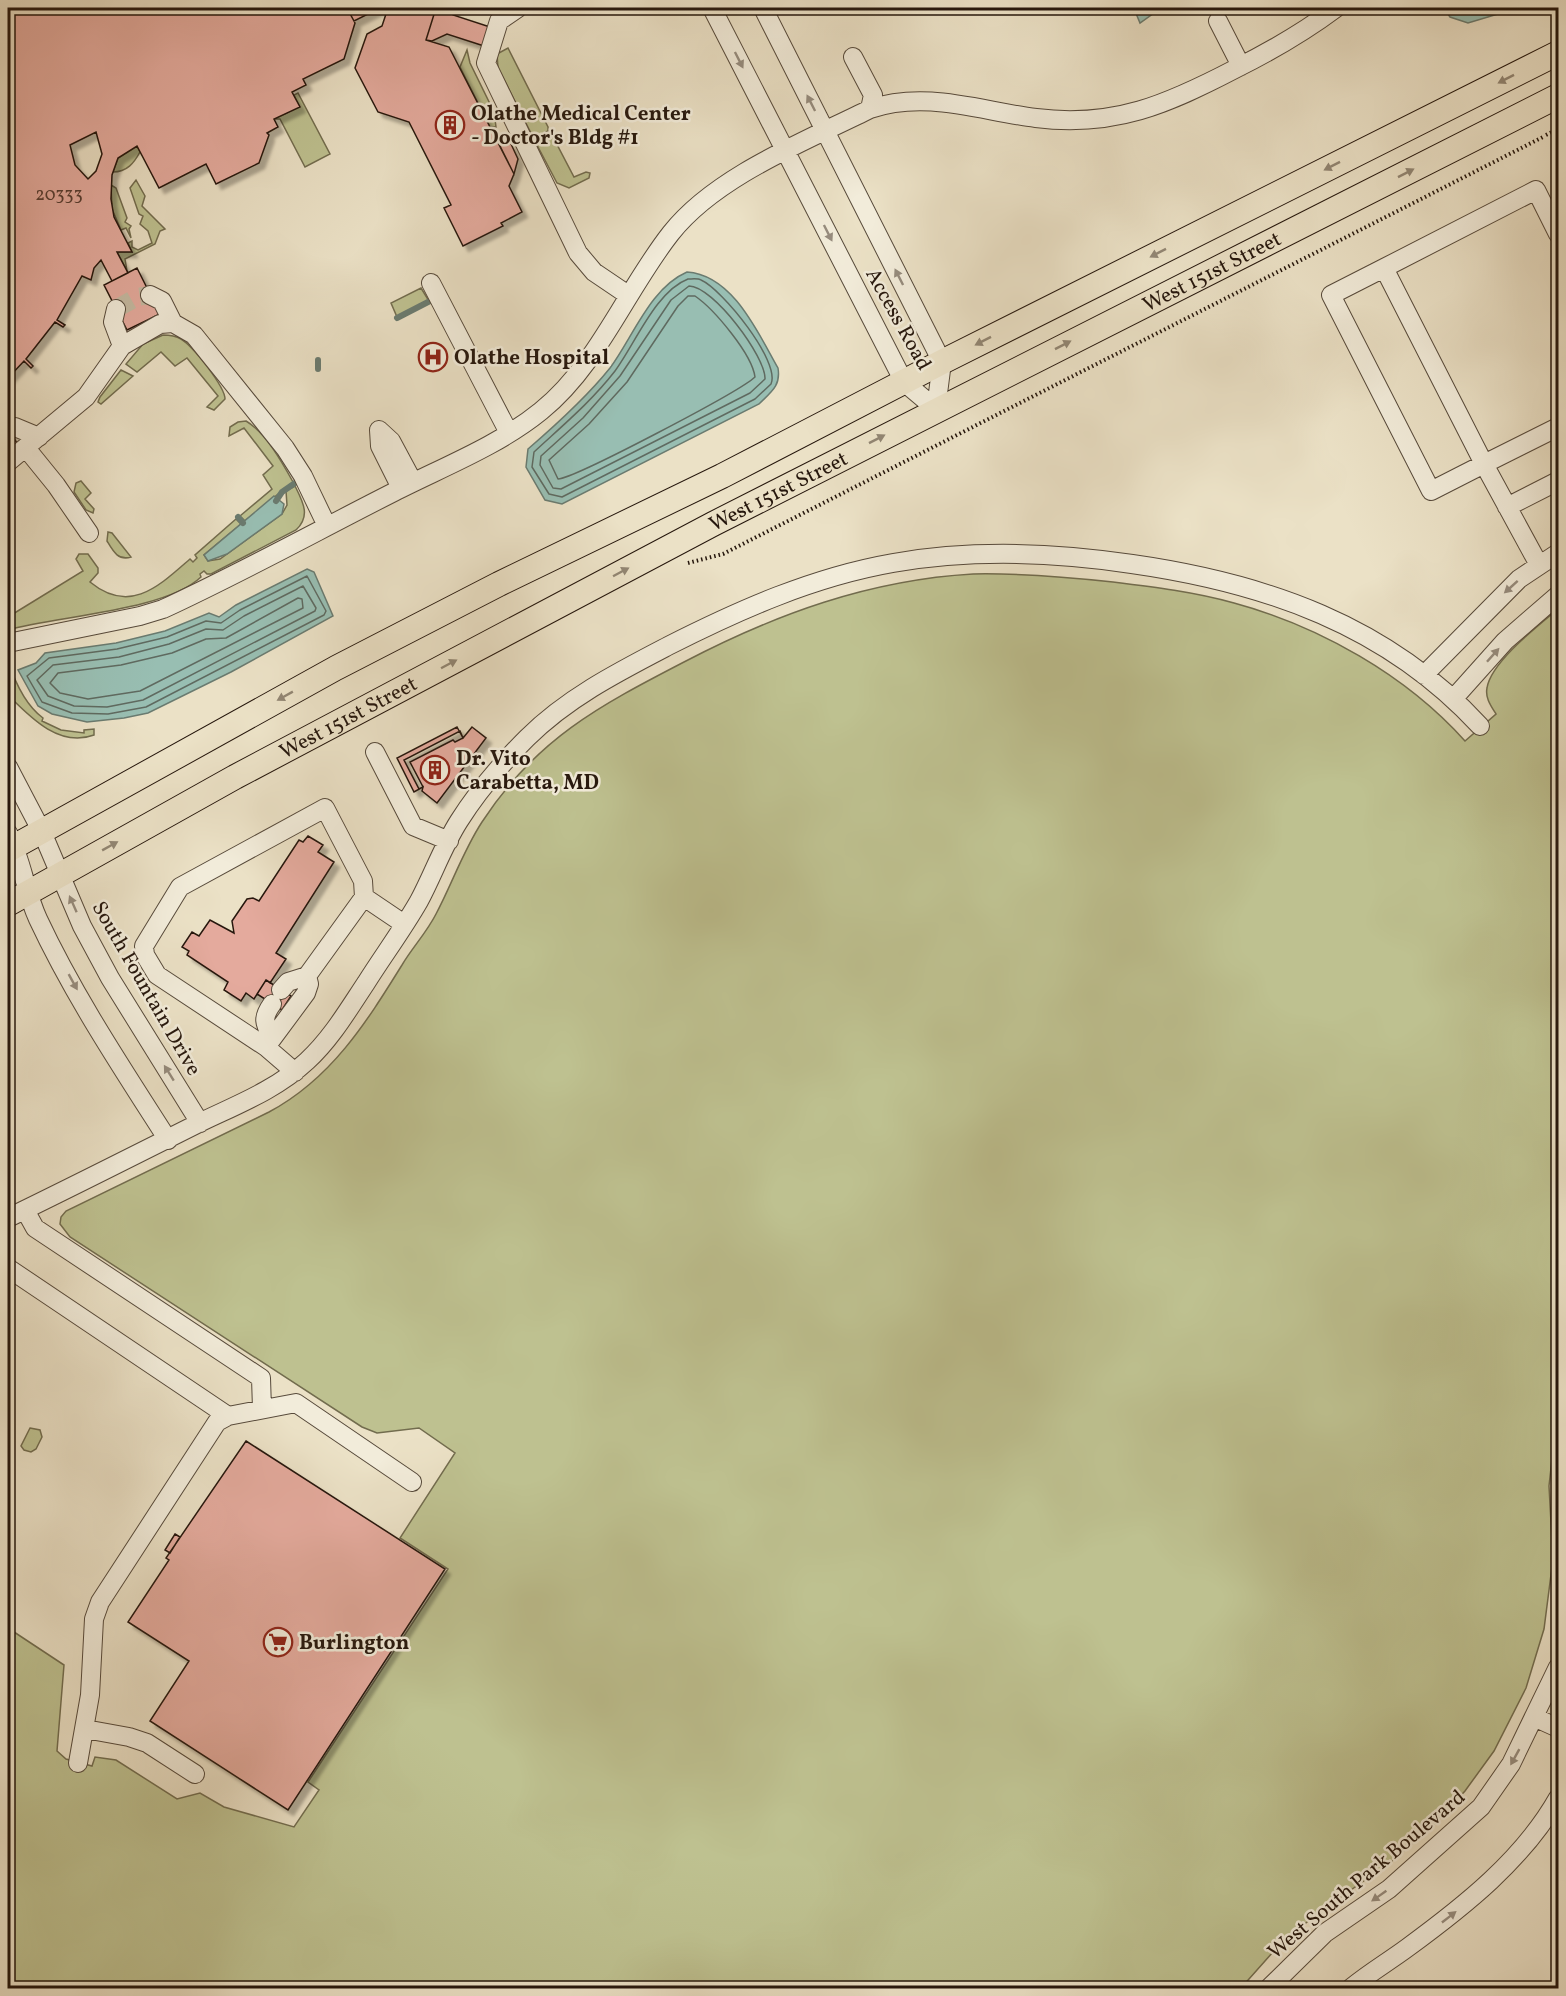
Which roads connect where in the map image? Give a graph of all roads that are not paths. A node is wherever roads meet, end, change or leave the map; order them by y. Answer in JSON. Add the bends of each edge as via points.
{"nodes":[{"id":1,"x":518,"y":8,"type":"edge"},
{"id":2,"x":712,"y":8,"type":"edge"},
{"id":3,"x":762,"y":8,"type":"edge"},
{"id":4,"x":1336,"y":8,"type":"edge"},
{"id":5,"x":1218,"y":21,"type":"dead end"},
{"id":6,"x":1558,"y":52,"type":"edge"},
{"id":7,"x":853,"y":57,"type":"dead end"},
{"id":8,"x":1241,"y":66,"type":"junction"},
{"id":9,"x":1558,"y":96,"type":"edge"},
{"id":10,"x":870,"y":109,"type":"junction"},
{"id":11,"x":825,"y":132,"type":"junction"},
{"id":12,"x":786,"y":152,"type":"junction"},
{"id":13,"x":1558,"y":234,"type":"edge"},
{"id":14,"x":1384,"y":268,"type":"junction"},
{"id":15,"x":431,"y":283,"type":"dead end"},
{"id":16,"x":150,"y":295,"type":"dead end"},
{"id":17,"x":628,"y":296,"type":"junction"},
{"id":18,"x":116,"y":309,"type":"dead end"},
{"id":19,"x":172,"y":323,"type":"junction"},
{"id":20,"x":123,"y":346,"type":"junction"},
{"id":21,"x":942,"y":362,"type":"junction"},
{"id":22,"x":904,"y":382,"type":"junction"},
{"id":23,"x":936,"y":409,"type":"junction"},
{"id":24,"x":8,"y":427,"type":"edge"},
{"id":25,"x":1558,"y":428,"type":"edge"},
{"id":26,"x":510,"y":433,"type":"junction"},
{"id":27,"x":33,"y":442,"type":"junction"},
{"id":28,"x":8,"y":462,"type":"edge"},
{"id":29,"x":1484,"y":464,"type":"junction"},
{"id":30,"x":1558,"y":481,"type":"edge"},
{"id":31,"x":1507,"y":507,"type":"junction"},
{"id":32,"x":327,"y":526,"type":"junction"},
{"id":33,"x":88,"y":533,"type":"dead end"},
{"id":34,"x":1558,"y":553,"type":"edge"},
{"id":35,"x":1539,"y":565,"type":"junction"},
{"id":36,"x":1558,"y":595,"type":"edge"},
{"id":37,"x":8,"y":643,"type":"edge"},
{"id":38,"x":1424,"y":675,"type":"junction"},
{"id":39,"x":1454,"y":698,"type":"junction"},
{"id":40,"x":1480,"y":726,"type":"dead end"},
{"id":41,"x":375,"y":752,"type":"dead end"},
{"id":42,"x":8,"y":768,"type":"edge"},
{"id":43,"x":42,"y":832,"type":"junction"},
{"id":44,"x":448,"y":841,"type":"junction"},
{"id":45,"x":10,"y":843,"type":"edge"},
{"id":46,"x":59,"y":874,"type":"junction"},
{"id":47,"x":364,"y":897,"type":"junction"},
{"id":48,"x":18,"y":898,"type":"edge"},
{"id":49,"x":404,"y":924,"type":"junction"},
{"id":50,"x":308,"y":976,"type":"junction"},
{"id":51,"x":269,"y":1042,"type":"junction"},
{"id":52,"x":295,"y":1072,"type":"junction"},
{"id":53,"x":200,"y":1123,"type":"junction"},
{"id":54,"x":168,"y":1140,"type":"junction"},
{"id":55,"x":25,"y":1210,"type":"junction"},
{"id":56,"x":8,"y":1218,"type":"edge"},
{"id":57,"x":8,"y":1268,"type":"edge"},
{"id":58,"x":262,"y":1408,"type":"junction"},
{"id":59,"x":228,"y":1416,"type":"junction"},
{"id":60,"x":412,"y":1482,"type":"dead end"},
{"id":61,"x":1558,"y":1667,"type":"edge"},
{"id":62,"x":1536,"y":1718,"type":"junction"},
{"id":63,"x":1558,"y":1728,"type":"edge"},
{"id":64,"x":85,"y":1729,"type":"junction"},
{"id":65,"x":78,"y":1763,"type":"dead end"},
{"id":66,"x":195,"y":1774,"type":"dead end"},
{"id":67,"x":1558,"y":1798,"type":"edge"},
{"id":68,"x":1269,"y":1989,"type":"edge"},
{"id":69,"x":1351,"y":1989,"type":"edge"}],
"edges":[{"from":1,"to":17,"type":"street","via":[[499,21],[486,63],[578,253],[594,272]]},
{"from":2,"to":12,"type":"street","name":"Access Road","one_way":true},
{"from":11,"to":3,"type":"street","name":"Access Road","one_way":true},
{"from":4,"to":8,"type":"street"},
{"from":5,"to":8,"type":"street"},
{"from":6,"to":21,"type":"main road","name":"West 151st Street","one_way":true},
{"from":7,"to":10,"type":"street","via":[[873,95]]},
{"from":8,"to":10,"type":"street","via":[[1168,103],[1108,119],[1037,118],[932,101],[888,103]]},
{"from":23,"to":9,"type":"main road","name":"West 151st Street","one_way":true},
{"from":10,"to":11,"type":"street"},
{"from":11,"to":12,"type":"street"},
{"from":21,"to":11,"type":"street","name":"Access Road","one_way":true},
{"from":12,"to":17,"type":"street","via":[[714,191],[698,205],[671,233]]},
{"from":12,"to":22,"type":"street","name":"Access Road","one_way":true},
{"from":13,"to":14,"type":"street","via":[[1536,190]]},
{"from":14,"to":29,"type":"street"},
{"from":14,"to":29,"type":"street","via":[[1331,295],[1420,471],[1431,491]]},
{"from":15,"to":26,"type":"street"},
{"from":16,"to":19,"type":"street","via":[[162,301]]},
{"from":17,"to":26,"type":"street","via":[[564,391]]},
{"from":18,"to":20,"type":"street","via":[[113,322]]},
{"from":19,"to":20,"type":"street","via":[[160,324]]},
{"from":19,"to":32,"type":"street","via":[[194,335],[285,448]]},
{"from":20,"to":27,"type":"street","via":[[86,397]]},
{"from":21,"to":22,"type":"main road","name":"West 151st Street"},
{"from":21,"to":23,"type":"street","name":"Access Road"},
{"from":22,"to":23,"type":"street","name":"Access Road"},
{"from":22,"to":43,"type":"main road","name":"West 151st Street","one_way":true,"via":[[336,668]]},
{"from":46,"to":23,"type":"main road","name":"West 151st Street","one_way":true,"via":[[287,749]]},
{"from":24,"to":27,"type":"street","via":[[15,427]]},
{"from":25,"to":29,"type":"street"},
{"from":26,"to":32,"type":"street"},
{"from":27,"to":28,"type":"street"},
{"from":27,"to":33,"type":"street"},
{"from":29,"to":31,"type":"street"},
{"from":30,"to":31,"type":"street"},
{"from":31,"to":35,"type":"street"},
{"from":32,"to":37,"type":"street","via":[[163,609]]},
{"from":34,"to":35,"type":"street"},
{"from":35,"to":38,"type":"street","one_way":true,"via":[[1491,605]]},
{"from":39,"to":36,"type":"street","one_way":true,"via":[[1505,641]]},
{"from":38,"to":39,"type":"street"},
{"from":38,"to":44,"type":"street","via":[[1366,636],[1293,601],[1177,570],[1032,552],[966,554],[892,563],[817,582],[747,608],[606,679],[544,721],[524,741],[478,794]]},
{"from":39,"to":40,"type":"street"},
{"from":41,"to":44,"type":"street","via":[[413,826]]},
{"from":42,"to":43,"type":"street"},
{"from":43,"to":45,"type":"main road","name":"West 151st Street"},
{"from":43,"to":46,"type":"street"},
{"from":44,"to":49,"type":"street"},
{"from":45,"to":48,"type":"street"},
{"from":46,"to":48,"type":"main road","name":"West 151st Street"},
{"from":53,"to":46,"type":"street","name":"South Fountain Drive","one_way":true,"via":[[110,978]]},
{"from":47,"to":49,"type":"street"},
{"from":47,"to":50,"type":"street"},
{"from":47,"to":51,"type":"street","via":[[363,880],[325,808],[180,887],[144,946],[150,964],[167,983]]},
{"from":48,"to":54,"type":"street","one_way":true,"via":[[50,942]]},
{"from":49,"to":52,"type":"street","via":[[341,1021]]},
{"from":50,"to":51,"type":"street","via":[[306,993]]},
{"from":50,"to":51,"type":"street","via":[[288,982],[264,1017]]},
{"from":51,"to":52,"type":"street"},
{"from":52,"to":53,"type":"street","via":[[272,1088]]},
{"from":53,"to":54,"type":"street"},
{"from":54,"to":55,"type":"street"},
{"from":55,"to":56,"type":"street"},
{"from":55,"to":58,"type":"street","via":[[35,1228],[261,1378]]},
{"from":57,"to":59,"type":"street"},
{"from":58,"to":59,"type":"street"},
{"from":58,"to":60,"type":"street","via":[[296,1403]]},
{"from":59,"to":64,"type":"street","via":[[218,1422],[100,1602],[94,1619]]},
{"from":61,"to":62,"type":"street","name":"West South Park Boulevard"},
{"from":62,"to":63,"type":"street"},
{"from":62,"to":68,"type":"street","name":"West South Park Boulevard","one_way":true,"via":[[1481,1807],[1389,1889],[1325,1933]]},
{"from":64,"to":65,"type":"street"},
{"from":64,"to":66,"type":"street","via":[[147,1743]]},
{"from":69,"to":67,"type":"street","one_way":true,"via":[[1486,1885]]}]}
